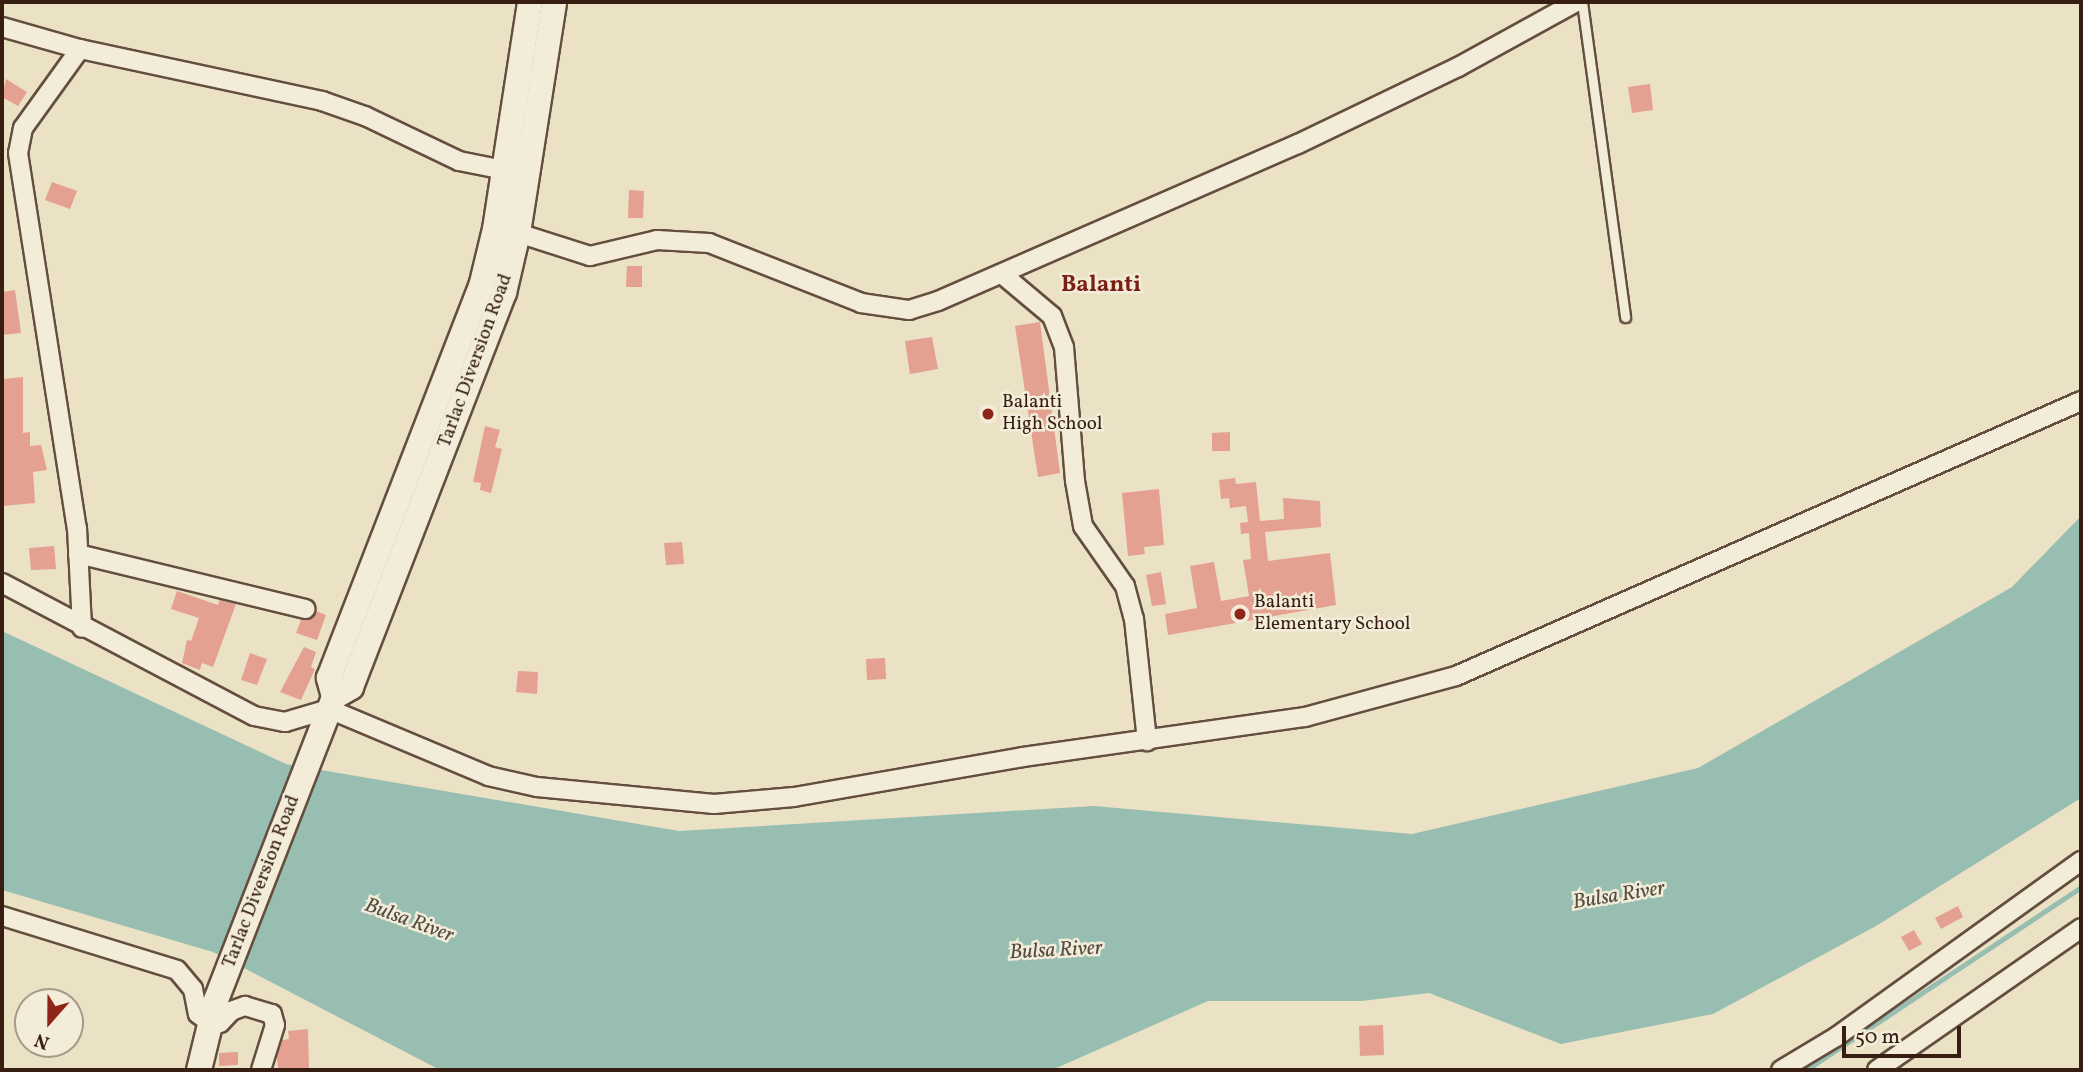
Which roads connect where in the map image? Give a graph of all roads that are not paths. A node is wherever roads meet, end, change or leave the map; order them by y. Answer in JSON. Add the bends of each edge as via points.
{"nodes":[{"id":1,"x":530,"y":2,"type":"edge"},
{"id":2,"x":554,"y":2,"type":"edge"},
{"id":3,"x":1576,"y":2,"type":"edge"},
{"id":4,"x":1582,"y":2,"type":"edge"},
{"id":5,"x":2,"y":27,"type":"edge"},
{"id":6,"x":79,"y":49,"type":"junction"},
{"id":7,"x":515,"y":172,"type":"junction"},
{"id":8,"x":506,"y":231,"type":"junction"},
{"id":9,"x":1002,"y":274,"type":"junction"},
{"id":10,"x":1625,"y":317,"type":"dead end"},
{"id":11,"x":2081,"y":401,"type":"edge"},
{"id":12,"x":78,"y":554,"type":"junction"},
{"id":13,"x":2,"y":583,"type":"edge"},
{"id":14,"x":305,"y":608,"type":"dead end"},
{"id":15,"x":82,"y":628,"type":"junction"},
{"id":16,"x":329,"y":709,"type":"junction"},
{"id":17,"x":1147,"y":741,"type":"junction"},
{"id":18,"x":2081,"y":861,"type":"edge"},
{"id":19,"x":2,"y":916,"type":"edge"},
{"id":20,"x":2081,"y":928,"type":"edge"},
{"id":21,"x":212,"y":1011,"type":"junction"},
{"id":22,"x":199,"y":1070,"type":"edge"},
{"id":23,"x":261,"y":1070,"type":"edge"},
{"id":24,"x":1781,"y":1070,"type":"edge"},
{"id":25,"x":1877,"y":1070,"type":"edge"}],
"edges":[{"from":1,"to":7,"type":"main road","name":"Tarlac Diversion Road"},
{"from":2,"to":7,"type":"main road","name":"Tarlac Diversion Road"},
{"from":3,"to":9,"type":"street","via":[[1458,67],[1298,144]]},
{"from":4,"to":10,"type":"lane"},
{"from":5,"to":6,"type":"street"},
{"from":6,"to":7,"type":"street","via":[[322,101],[365,116],[459,161]]},
{"from":6,"to":12,"type":"street","via":[[23,128],[18,153]]},
{"from":7,"to":8,"type":"main road","name":"Tarlac Diversion Road"},
{"from":8,"to":9,"type":"street","via":[[590,256],[657,240],[709,243],[885,309],[909,310],[938,302]]},
{"from":8,"to":16,"type":"main road","name":"Tarlac Diversion Road","via":[[329,678]]},
{"from":9,"to":17,"type":"street","via":[[1052,316],[1064,347],[1074,481],[1083,526],[1125,586],[1134,619]]},
{"from":11,"to":17,"type":"street","via":[[1456,676],[1305,717]]},
{"from":12,"to":14,"type":"street"},
{"from":12,"to":15,"type":"street"},
{"from":13,"to":15,"type":"street"},
{"from":15,"to":16,"type":"street","via":[[254,716],[285,722]]},
{"from":16,"to":17,"type":"street","via":[[488,776],[550,789],[714,804],[794,797]]},
{"from":16,"to":21,"type":"main road","name":"Tarlac Diversion Road"},
{"from":18,"to":24,"type":"street","via":[[1836,1037]]},
{"from":19,"to":21,"type":"street","via":[[177,971],[193,989],[198,1014]]},
{"from":20,"to":25,"type":"street"},
{"from":21,"to":22,"type":"main road","name":"Tarlac Diversion Road"},
{"from":21,"to":23,"type":"street","via":[[220,1023],[230,1011],[245,1006],[272,1014],[275,1025]]}]}
